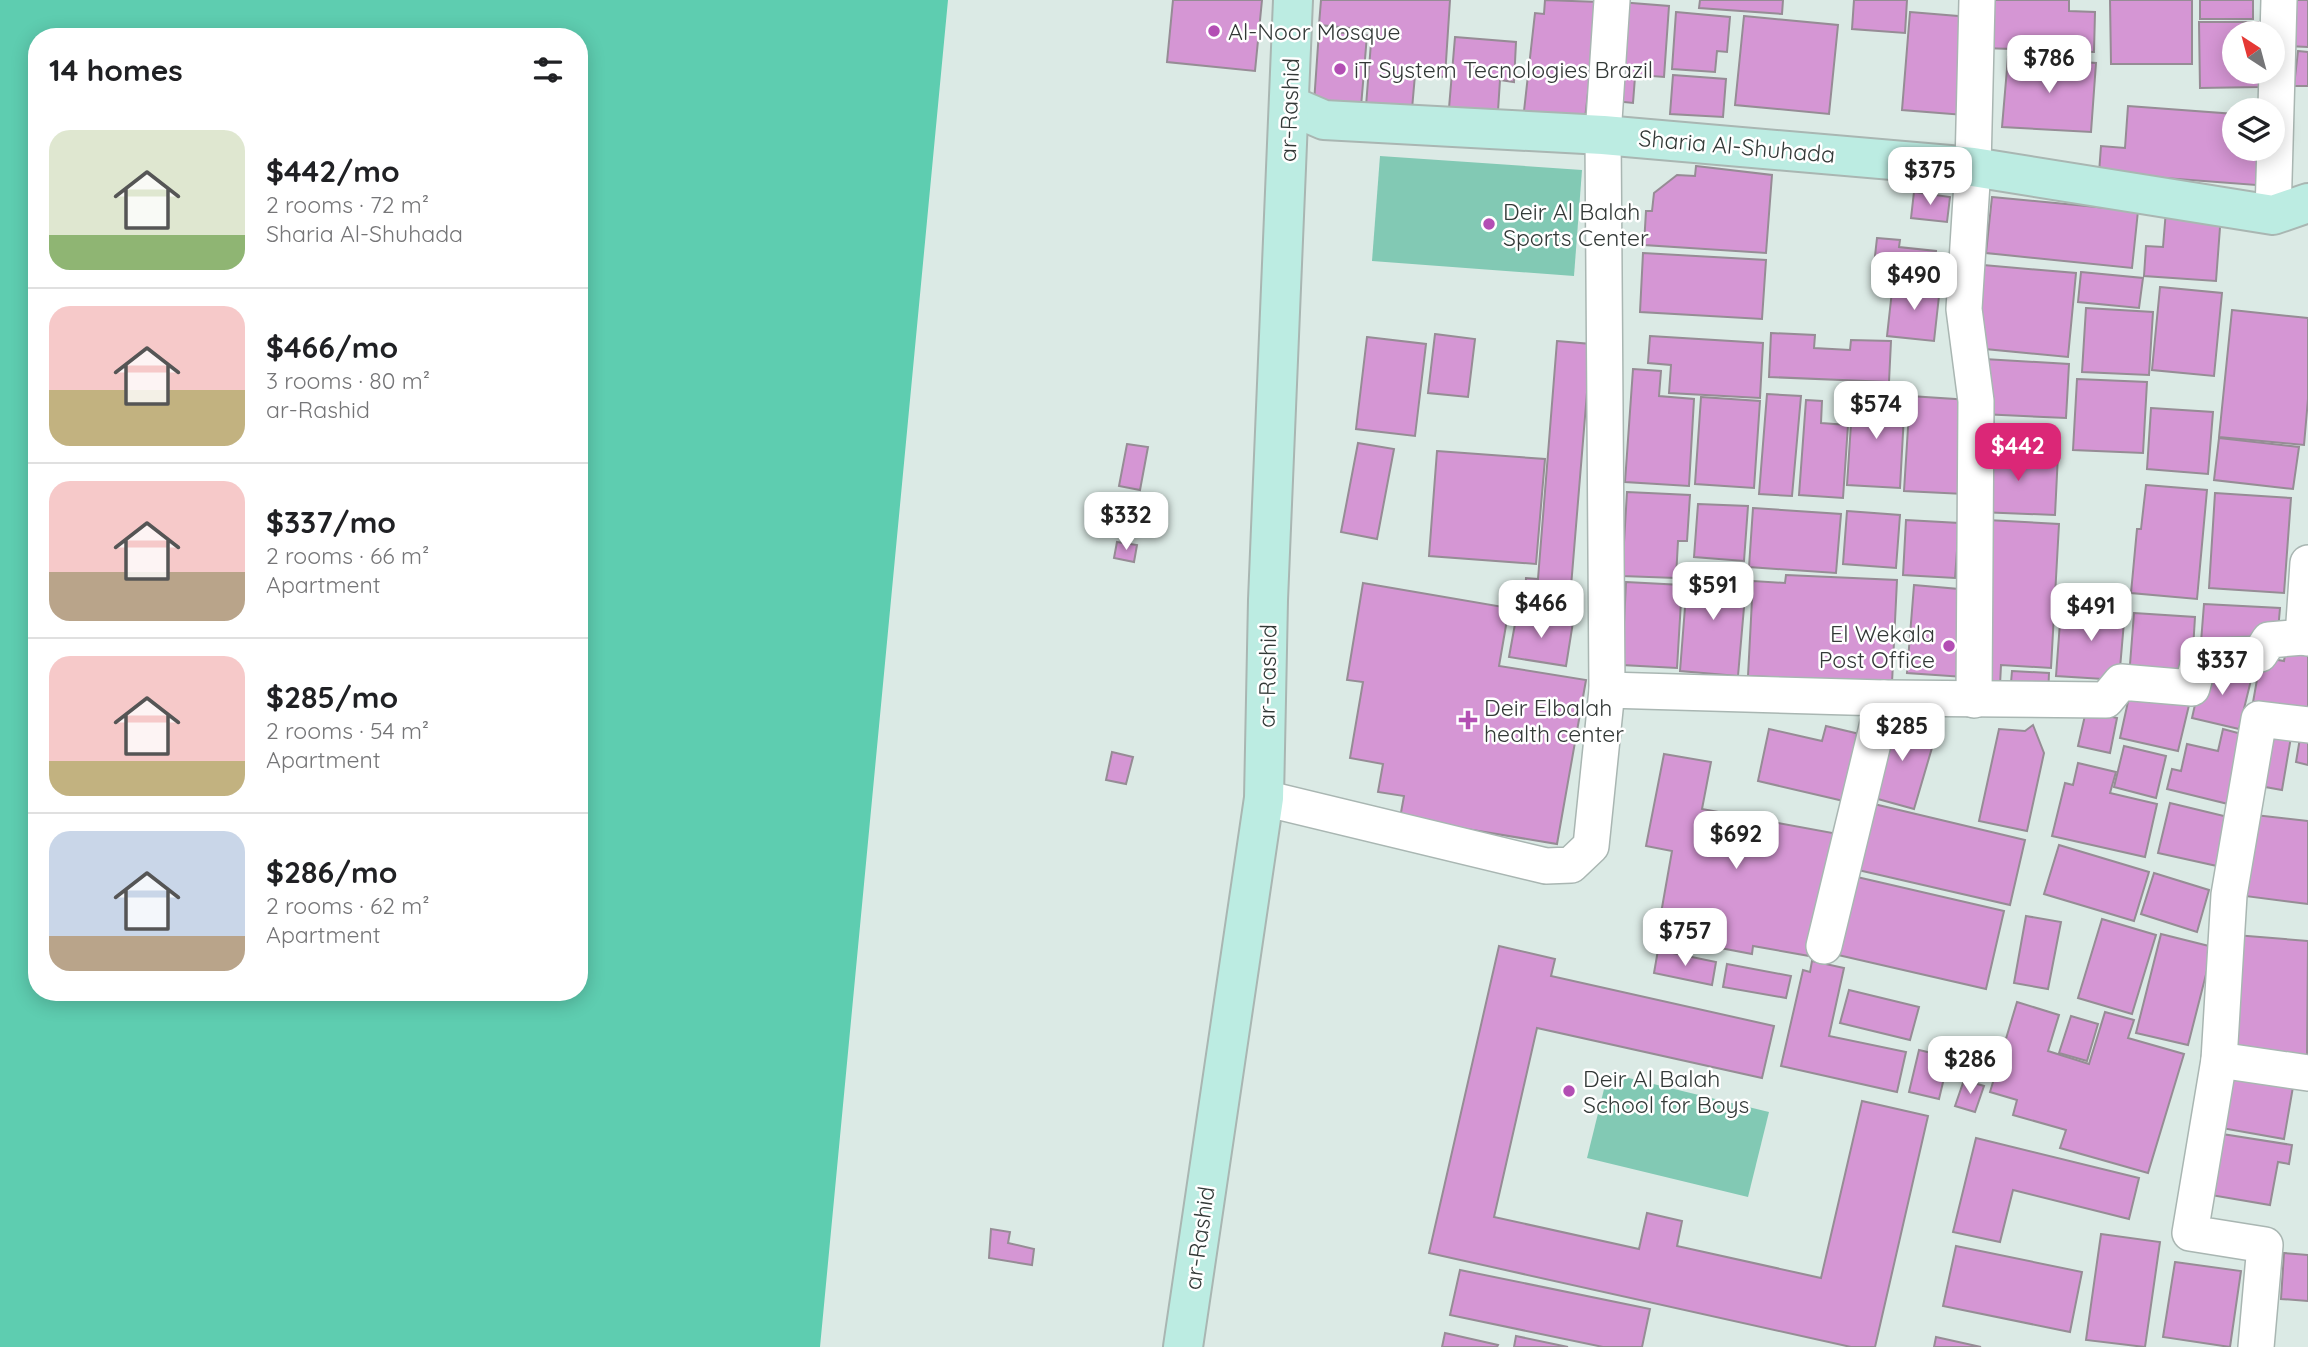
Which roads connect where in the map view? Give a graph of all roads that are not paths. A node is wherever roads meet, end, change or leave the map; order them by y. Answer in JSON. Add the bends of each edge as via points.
{"nodes":[{"id":1,"x":1293,"y":0,"type":"edge"},
{"id":2,"x":1612,"y":0,"type":"edge"},
{"id":3,"x":1977,"y":0,"type":"edge"},
{"id":4,"x":2279,"y":0,"type":"edge"},
{"id":5,"x":1289,"y":105,"type":"junction"},
{"id":6,"x":1603,"y":135,"type":"junction"},
{"id":7,"x":1973,"y":167,"type":"junction"},
{"id":8,"x":2308,"y":203,"type":"edge"},
{"id":9,"x":2273,"y":215,"type":"junction"},
{"id":10,"x":2308,"y":563,"type":"edge"},
{"id":11,"x":2305,"y":638,"type":"edge"},
{"id":12,"x":1606,"y":690,"type":"junction"},
{"id":13,"x":1884,"y":698,"type":"junction"},
{"id":14,"x":1974,"y":700,"type":"junction"},
{"id":15,"x":2308,"y":725,"type":"edge"},
{"id":16,"x":1264,"y":799,"type":"junction"},
{"id":17,"x":1824,"y":946,"type":"dead end"},
{"id":18,"x":2219,"y":1060,"type":"junction"},
{"id":19,"x":2308,"y":1073,"type":"edge"},
{"id":20,"x":1183,"y":1347,"type":"edge"},
{"id":21,"x":2256,"y":1347,"type":"edge"}],
"edges":[{"from":1,"to":5,"type":"main road","name":"ar-Rashid"},
{"from":2,"to":6,"type":"street"},
{"from":3,"to":7,"type":"street"},
{"from":4,"to":9,"type":"street"},
{"from":5,"to":6,"type":"main road","name":"Sharia Al-Shuhada","via":[[1324,120]]},
{"from":5,"to":16,"type":"main road","name":"ar-Rashid"},
{"from":6,"to":7,"type":"main road","name":"Sharia Al-Shuhada"},
{"from":6,"to":12,"type":"street"},
{"from":7,"to":9,"type":"main road","name":"Sharia Al-Shuhada"},
{"from":7,"to":14,"type":"street","via":[[1964,309],[1976,401]]},
{"from":8,"to":9,"type":"main road","name":"Sharia Al-Shuhada"},
{"from":10,"to":11,"type":"street"},
{"from":11,"to":14,"type":"street","via":[[2269,640],[2260,654],[2200,657],[2192,688],[2121,682],[2106,700]]},
{"from":12,"to":13,"type":"street"},
{"from":12,"to":16,"type":"street","via":[[1591,846],[1570,865],[1546,866]]},
{"from":13,"to":14,"type":"street"},
{"from":13,"to":17,"type":"street"},
{"from":15,"to":18,"type":"street","via":[[2259,719],[2229,895]]},
{"from":16,"to":20,"type":"main road","name":"ar-Rashid"},
{"from":18,"to":19,"type":"street"},
{"from":18,"to":21,"type":"street","via":[[2190,1233],[2264,1245]]}]}
